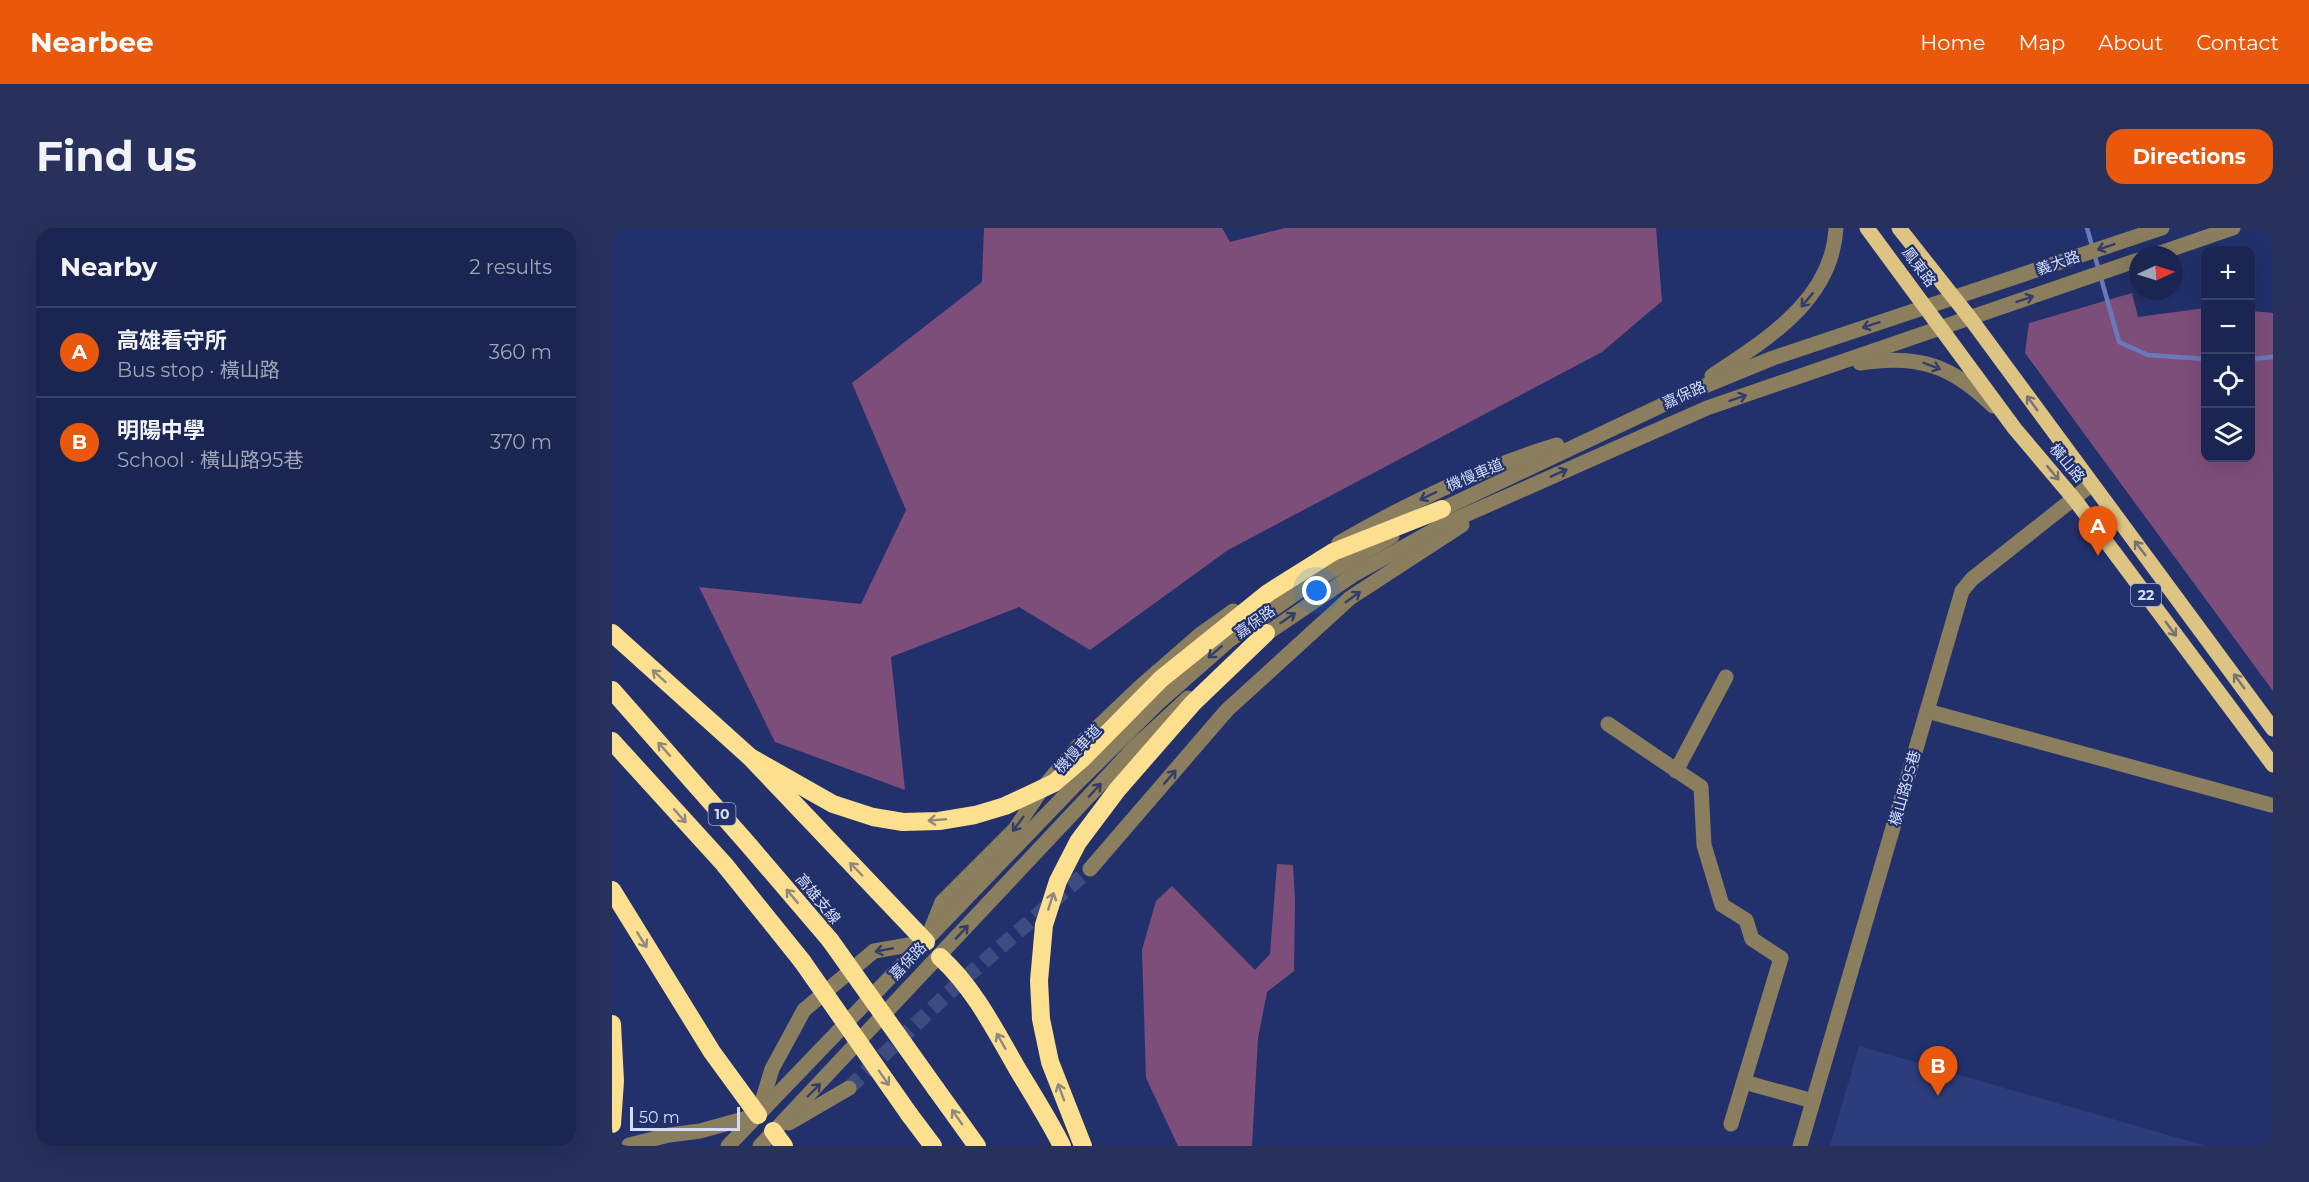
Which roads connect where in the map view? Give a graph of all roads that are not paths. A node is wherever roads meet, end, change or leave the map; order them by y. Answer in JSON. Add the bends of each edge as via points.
{"nodes":[{"id":1,"x":1836,"y":228,"type":"edge"},
{"id":2,"x":1867,"y":228,"type":"edge"},
{"id":3,"x":2162,"y":228,"type":"edge"},
{"id":4,"x":2225,"y":229,"type":"edge"},
{"id":5,"x":1904,"y":231,"type":"edge"},
{"id":6,"x":2141,"y":231,"type":"edge"},
{"id":7,"x":2179,"y":246,"type":"edge"},
{"id":8,"x":2129,"y":263,"type":"edge"},
{"id":9,"x":1953,"y":298,"type":"junction"},
{"id":10,"x":1926,"y":307,"type":"junction"},
{"id":11,"x":1970,"y":318,"type":"junction"},
{"id":12,"x":1942,"y":328,"type":"junction"},
{"id":13,"x":1813,"y":372,"type":"junction"},
{"id":14,"x":1690,"y":392,"type":"junction"},
{"id":15,"x":1620,"y":425,"type":"junction"},
{"id":16,"x":2015,"y":429,"type":"junction"},
{"id":17,"x":2092,"y":484,"type":"junction"},
{"id":18,"x":1505,"y":497,"type":"junction"},
{"id":19,"x":2074,"y":500,"type":"junction"},
{"id":20,"x":1442,"y":509,"type":"junction"},
{"id":21,"x":612,"y":633,"type":"edge"},
{"id":22,"x":1266,"y":633,"type":"junction"},
{"id":23,"x":1726,"y":677,"type":"dead end"},
{"id":24,"x":612,"y":690,"type":"edge"},
{"id":25,"x":1927,"y":711,"type":"junction"},
{"id":26,"x":1608,"y":724,"type":"dead end"},
{"id":27,"x":2273,"y":729,"type":"edge"},
{"id":28,"x":612,"y":741,"type":"edge"},
{"id":29,"x":750,"y":757,"type":"junction"},
{"id":30,"x":2273,"y":765,"type":"edge"},
{"id":31,"x":1676,"y":771,"type":"junction"},
{"id":32,"x":1042,"y":789,"type":"junction"},
{"id":33,"x":2271,"y":805,"type":"dead end"},
{"id":34,"x":1090,"y":868,"type":"tunnel mouth"},
{"id":35,"x":612,"y":890,"type":"edge"},
{"id":36,"x":926,"y":942,"type":"junction"},
{"id":37,"x":940,"y":957,"type":"junction"},
{"id":38,"x":612,"y":1024,"type":"edge"},
{"id":39,"x":1744,"y":1082,"type":"junction"},
{"id":40,"x":849,"y":1088,"type":"tunnel mouth"},
{"id":41,"x":1813,"y":1101,"type":"junction"},
{"id":42,"x":758,"y":1115,"type":"junction"},
{"id":43,"x":612,"y":1124,"type":"edge"},
{"id":44,"x":1731,"y":1124,"type":"dead end"},
{"id":45,"x":770,"y":1142,"type":"edge"},
{"id":46,"x":629,"y":1145,"type":"edge"},
{"id":47,"x":728,"y":1146,"type":"edge"},
{"id":48,"x":933,"y":1146,"type":"edge"},
{"id":49,"x":977,"y":1146,"type":"edge"},
{"id":50,"x":1062,"y":1146,"type":"edge"},
{"id":51,"x":1083,"y":1146,"type":"edge"},
{"id":52,"x":1800,"y":1146,"type":"edge"}],
"edges":[{"from":1,"to":14,"type":"street","one_way":true,"via":[[1820,284],[1797,312]]},
{"from":2,"to":10,"type":"main road","name":"鳳東路","number":"22"},
{"from":3,"to":6,"type":"street","name":"義大路"},
{"from":4,"to":7,"type":"street"},
{"from":5,"to":9,"type":"main road","name":"鳳東路","number":"22"},
{"from":6,"to":9,"type":"street","name":"義大路","one_way":true},
{"from":11,"to":8,"type":"street","name":"義大路","one_way":true},
{"from":9,"to":10,"type":"street","name":"義大路"},
{"from":9,"to":11,"type":"main road","name":"鳳東路","number":"22"},
{"from":10,"to":12,"type":"main road","name":"鳳東路","number":"22"},
{"from":10,"to":14,"type":"street","name":"嘉保路","one_way":true,"via":[[1773,358]]},
{"from":11,"to":12,"type":"street","name":"義大路"},
{"from":17,"to":11,"type":"main road","name":"橫山路","number":"22","one_way":true},
{"from":12,"to":13,"type":"street","name":"嘉保路"},
{"from":12,"to":16,"type":"main road","name":"橫山路","number":"22"},
{"from":13,"to":16,"type":"street","one_way":true,"via":[[1884,360],[1929,364],[1976,390]]},
{"from":18,"to":13,"type":"street","name":"嘉保路","one_way":true,"via":[[1707,408]]},
{"from":14,"to":15,"type":"street","name":"嘉保路"},
{"from":15,"to":20,"type":"street","name":"嘉保路"},
{"from":15,"to":32,"type":"street","name":"機慢車道","one_way":true,"via":[[1470,476],[1381,519],[1275,580],[1202,633],[1140,687],[1077,747]]},
{"from":16,"to":19,"type":"main road","name":"橫山路","number":"22","one_way":true},
{"from":17,"to":19,"type":"street","name":"橫山路95巷"},
{"from":27,"to":17,"type":"main road","name":"橫山路","number":"22","one_way":true},
{"from":22,"to":18,"type":"street","name":"嘉保路","one_way":true,"via":[[1353,575]]},
{"from":34,"to":18,"type":"street","one_way":true,"via":[[1227,710],[1350,598]]},
{"from":19,"to":25,"type":"street","name":"橫山路95巷","via":[[1972,579],[1962,591]]},
{"from":19,"to":30,"type":"main road","name":"橫山路","number":"22","one_way":true},
{"from":20,"to":32,"type":"highway","via":[[1333,552],[1268,593],[1161,679],[1082,759]]},
{"from":20,"to":36,"type":"street","name":"嘉保路","one_way":true,"via":[[1309,584],[1227,642],[1094,766]]},
{"from":29,"to":21,"type":"highway","one_way":true},
{"from":37,"to":22,"type":"street","name":"嘉保路","one_way":true,"via":[[1136,746]]},
{"from":51,"to":22,"type":"highway","one_way":true,"via":[[1050,1062],[1041,1019],[1039,981],[1044,925],[1058,881],[1078,842],[1118,790],[1193,703]]},
{"from":23,"to":31,"type":"street"},
{"from":49,"to":24,"type":"highway","name":"高雄支線","number":"10","one_way":true,"bridge":true,"via":[[830,940]]},
{"from":25,"to":33,"type":"street"},
{"from":25,"to":41,"type":"street","name":"橫山路95巷"},
{"from":26,"to":31,"type":"street"},
{"from":28,"to":48,"type":"highway","number":"10","one_way":true,"bridge":true,"via":[[724,864],[802,962]]},
{"from":32,"to":29,"type":"highway","one_way":true,"via":[[975,815],[903,822],[833,804]]},
{"from":36,"to":29,"type":"highway","one_way":true},
{"from":31,"to":39,"type":"street","via":[[1701,787],[1704,845],[1722,905],[1746,920],[1752,939],[1781,958]]},
{"from":32,"to":36,"type":"street","name":"機慢車道","one_way":true,"via":[[1015,829],[942,902]]},
{"from":35,"to":42,"type":"highway","one_way":true,"via":[[712,1052]]},
{"from":36,"to":37,"type":"street"},
{"from":36,"to":42,"type":"street","name":"嘉保路"},
{"from":36,"to":42,"type":"street","one_way":true,"via":[[874,951],[804,1010],[772,1069]]},
{"from":45,"to":37,"type":"street","name":"嘉保路","one_way":true},
{"from":50,"to":37,"type":"highway","one_way":true,"via":[[996,1031],[957,972]]},
{"from":38,"to":43,"type":"highway"},
{"from":39,"to":41,"type":"street"},
{"from":39,"to":44,"type":"street"},
{"from":40,"to":45,"type":"street"},
{"from":41,"to":52,"type":"street","name":"橫山路95巷"},
{"from":42,"to":45,"type":"street"},
{"from":42,"to":46,"type":"street"},
{"from":42,"to":47,"type":"street","name":"嘉保路"}]}
